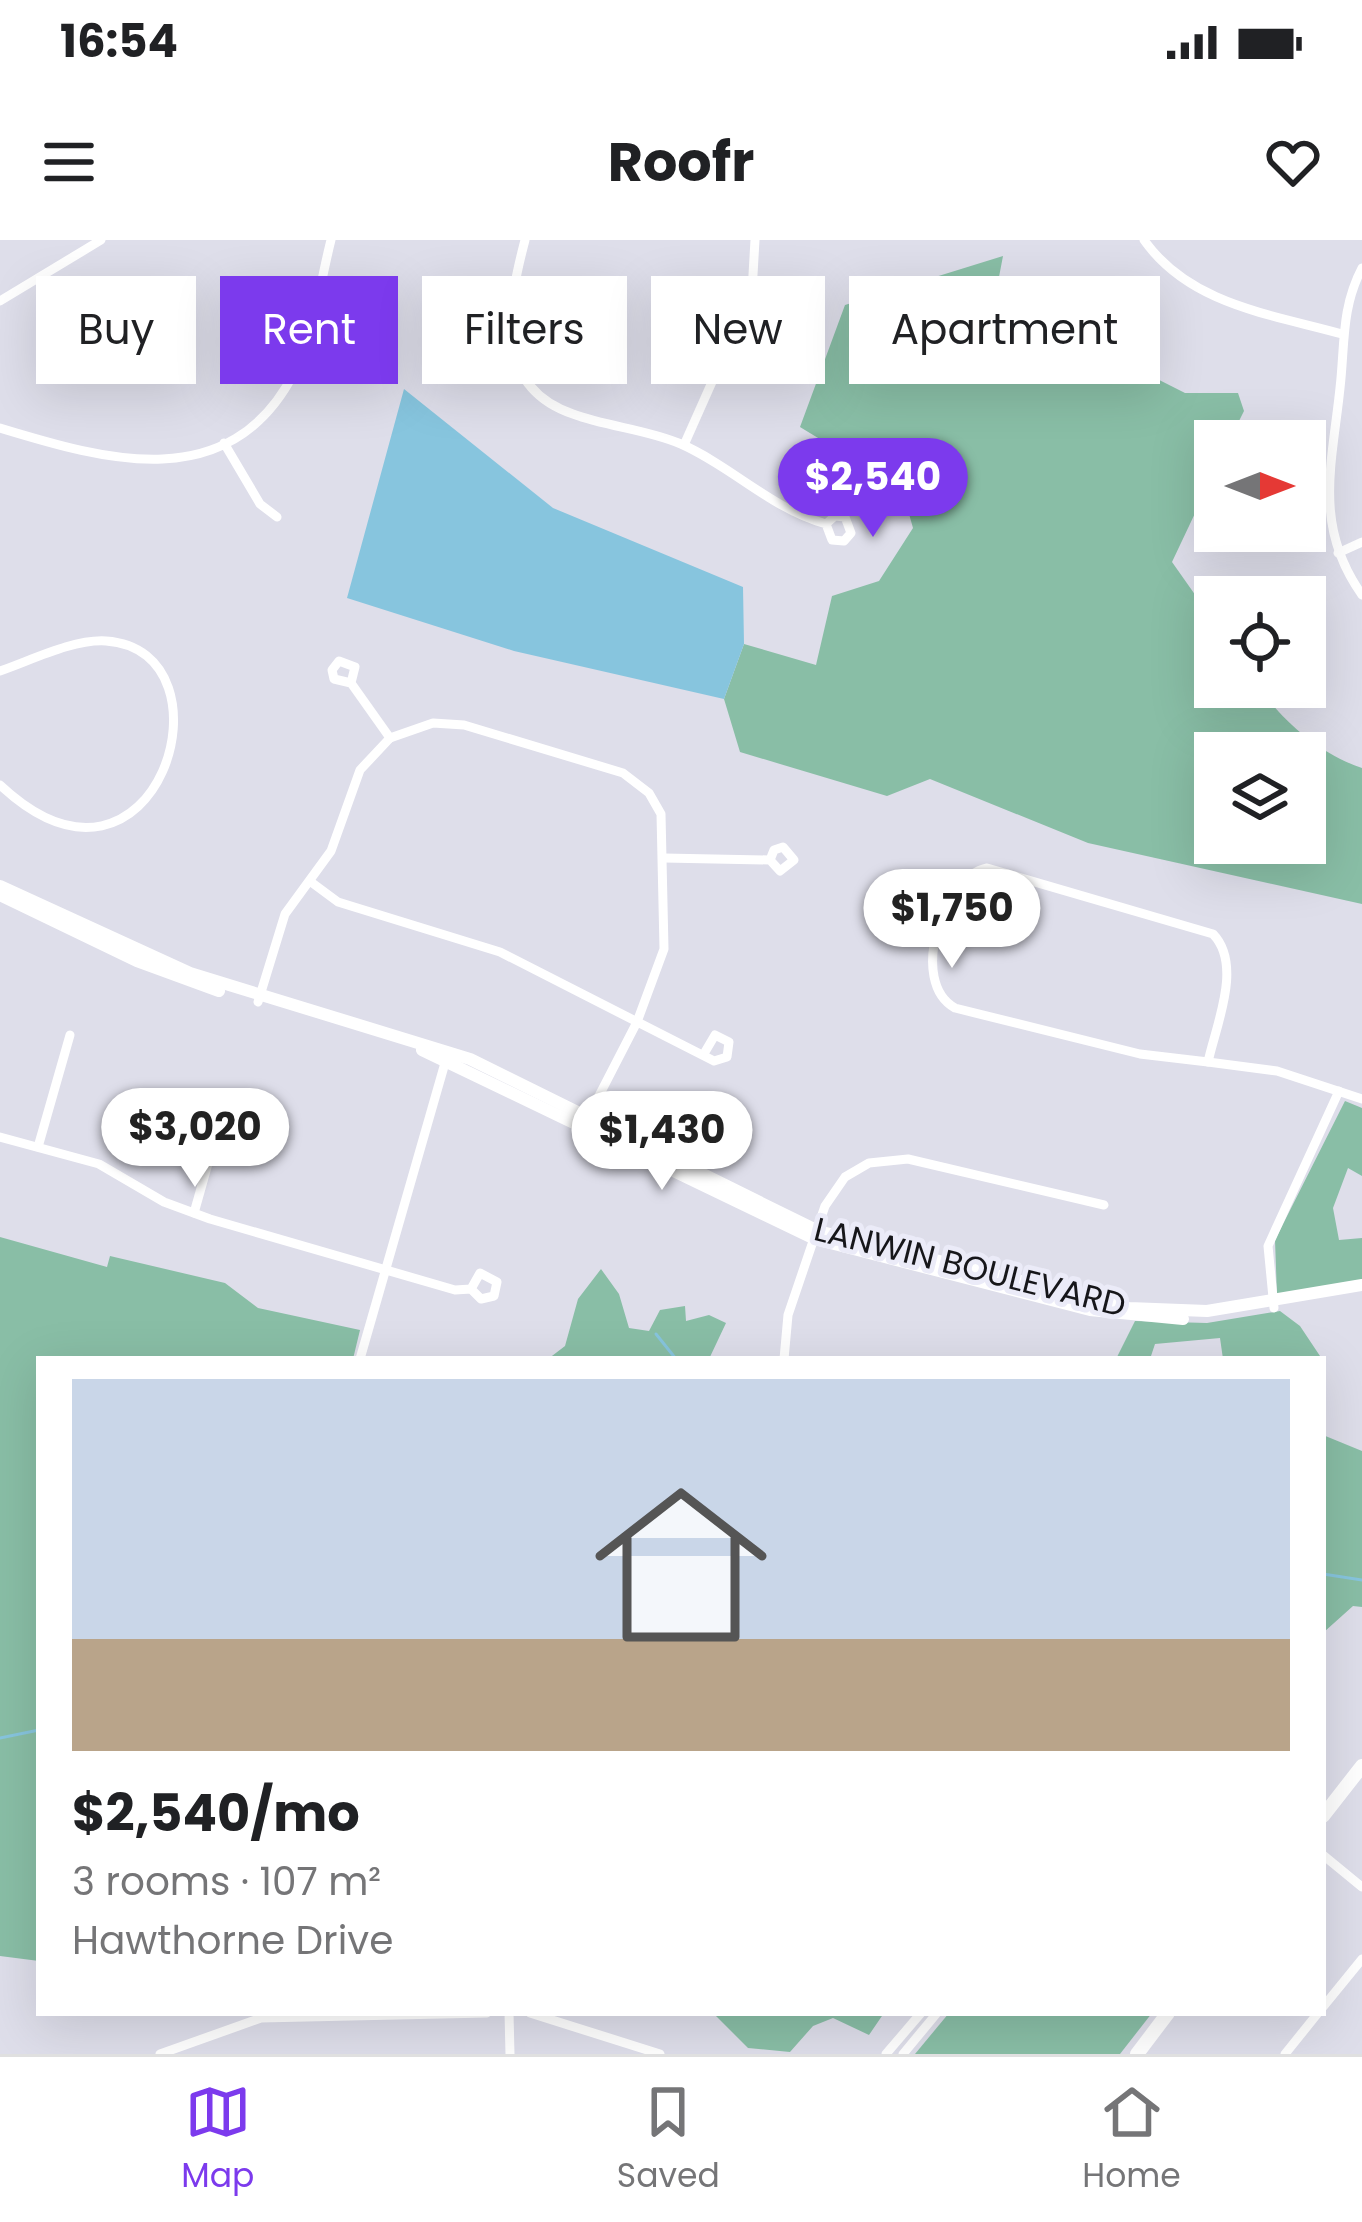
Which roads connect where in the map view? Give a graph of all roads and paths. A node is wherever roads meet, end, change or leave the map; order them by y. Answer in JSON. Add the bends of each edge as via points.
{"nodes":[{"id":1,"x":100,"y":240,"type":"edge"},
{"id":2,"x":331,"y":240,"type":"edge"},
{"id":3,"x":525,"y":240,"type":"edge"},
{"id":4,"x":755,"y":240,"type":"edge"},
{"id":5,"x":1144,"y":240,"type":"edge"},
{"id":6,"x":1362,"y":268,"type":"edge"},
{"id":7,"x":0,"y":301,"type":"edge"},
{"id":8,"x":1342,"y":334,"type":"junction"},
{"id":9,"x":0,"y":428,"type":"edge"},
{"id":10,"x":224,"y":443,"type":"junction"},
{"id":11,"x":684,"y":446,"type":"junction"},
{"id":12,"x":277,"y":517,"type":"dead end"},
{"id":13,"x":826,"y":524,"type":"dead end"},
{"id":14,"x":1362,"y":542,"type":"edge"},
{"id":15,"x":1337,"y":553,"type":"junction"},
{"id":16,"x":1362,"y":596,"type":"edge"},
{"id":17,"x":0,"y":671,"type":"edge"},
{"id":18,"x":351,"y":683,"type":"dead end"},
{"id":19,"x":390,"y":738,"type":"junction"},
{"id":20,"x":0,"y":785,"type":"edge"},
{"id":21,"x":664,"y":858,"type":"junction"},
{"id":22,"x":770,"y":860,"type":"dead end"},
{"id":23,"x":311,"y":882,"type":"junction"},
{"id":24,"x":0,"y":886,"type":"edge"},
{"id":25,"x":0,"y":895,"type":"edge"},
{"id":26,"x":259,"y":998,"type":"junction"},
{"id":27,"x":637,"y":1022,"type":"junction"},
{"id":28,"x":70,"y":1035,"type":"dead end"},
{"id":29,"x":705,"y":1052,"type":"dead end"},
{"id":30,"x":448,"y":1055,"type":"junction"},
{"id":31,"x":1208,"y":1062,"type":"junction"},
{"id":32,"x":1340,"y":1091,"type":"junction"},
{"id":33,"x":228,"y":1093,"type":"dead end"},
{"id":34,"x":1362,"y":1099,"type":"edge"},
{"id":35,"x":586,"y":1122,"type":"junction"},
{"id":36,"x":0,"y":1137,"type":"edge"},
{"id":37,"x":38,"y":1147,"type":"junction"},
{"id":38,"x":1104,"y":1205,"type":"dead end"},
{"id":39,"x":194,"y":1213,"type":"junction"},
{"id":40,"x":816,"y":1235,"type":"junction"},
{"id":41,"x":385,"y":1270,"type":"junction"},
{"id":42,"x":471,"y":1289,"type":"dead end"},
{"id":43,"x":1362,"y":1289,"type":"edge"},
{"id":44,"x":1273,"y":1304,"type":"junction"},
{"id":45,"x":361,"y":1356,"type":"edge"},
{"id":46,"x":784,"y":1356,"type":"edge"},
{"id":47,"x":1362,"y":1766,"type":"edge"},
{"id":48,"x":1326,"y":1812,"type":"edge"},
{"id":49,"x":1326,"y":1857,"type":"edge"},
{"id":50,"x":1362,"y":1887,"type":"edge"},
{"id":51,"x":1362,"y":1959,"type":"edge"},
{"id":52,"x":1326,"y":2004,"type":"edge"},
{"id":53,"x":312,"y":2016,"type":"edge"},
{"id":54,"x":509,"y":2016,"type":"edge"},
{"id":55,"x":540,"y":2016,"type":"edge"},
{"id":56,"x":918,"y":2016,"type":"edge"},
{"id":57,"x":935,"y":2016,"type":"edge"},
{"id":58,"x":1166,"y":2016,"type":"edge"},
{"id":59,"x":1316,"y":2016,"type":"edge"},
{"id":60,"x":160,"y":2054,"type":"edge"},
{"id":61,"x":510,"y":2054,"type":"edge"},
{"id":62,"x":660,"y":2054,"type":"edge"},
{"id":63,"x":886,"y":2054,"type":"edge"},
{"id":64,"x":903,"y":2054,"type":"edge"},
{"id":65,"x":1137,"y":2054,"type":"edge"},
{"id":66,"x":1285,"y":2054,"type":"edge"}],
"edges":[{"from":1,"to":7,"type":"street"},
{"from":2,"to":10,"type":"street","via":[[294,372],[259,419]]},
{"from":3,"to":11,"type":"street","via":[[507,324],[528,382],[573,415]]},
{"from":4,"to":11,"type":"street","via":[[752,292]]},
{"from":5,"to":8,"type":"street","via":[[1205,293]]},
{"from":6,"to":8,"type":"street"},
{"from":8,"to":15,"type":"street","via":[[1326,494]]},
{"from":9,"to":10,"type":"street","via":[[148,462]]},
{"from":10,"to":12,"type":"street"},
{"from":11,"to":13,"type":"street","via":[[780,508]]},
{"from":14,"to":15,"type":"street"},
{"from":15,"to":16,"type":"street"},
{"from":17,"to":20,"type":"street","via":[[112,641],[158,666],[175,707],[158,783],[137,811],[114,824],[65,824]]},
{"from":18,"to":19,"type":"street"},
{"from":19,"to":21,"type":"street","via":[[418,726],[464,725],[623,773],[656,802]]},
{"from":19,"to":23,"type":"street","via":[[360,770]]},
{"from":21,"to":22,"type":"street"},
{"from":21,"to":27,"type":"street","via":[[664,950]]},
{"from":23,"to":26,"type":"street","via":[[279,928]]},
{"from":23,"to":27,"type":"street","via":[[338,902],[500,952]]},
{"from":24,"to":26,"type":"street","name":"LANWIN BOULEVARD"},
{"from":25,"to":26,"type":"street","name":"LANWIN BOULEVARD","via":[[167,974]]},
{"from":26,"to":30,"type":"street","name":"LANWIN BOULEVARD"},
{"from":27,"to":29,"type":"street"},
{"from":27,"to":35,"type":"street"},
{"from":28,"to":37,"type":"street"},
{"from":30,"to":35,"type":"street","name":"LANWIN BOULEVARD"},
{"from":30,"to":41,"type":"street"},
{"from":31,"to":31,"type":"street","via":[[1140,1054],[946,1004],[929,969],[957,886],[970,873],[997,868],[1214,934],[1228,967]]},
{"from":31,"to":32,"type":"street"},
{"from":32,"to":34,"type":"street"},
{"from":32,"to":44,"type":"street","via":[[1272,1232],[1266,1259]]},
{"from":33,"to":39,"type":"street"},
{"from":35,"to":40,"type":"street","name":"LANWIN BOULEVARD"},
{"from":36,"to":37,"type":"street"},
{"from":37,"to":39,"type":"street","via":[[116,1170]]},
{"from":38,"to":40,"type":"street","via":[[896,1158],[845,1177]]},
{"from":39,"to":41,"type":"street"},
{"from":40,"to":44,"type":"street","name":"LANWIN BOULEVARD","via":[[1132,1317],[1211,1318]]},
{"from":40,"to":46,"type":"street","via":[[788,1315]]},
{"from":41,"to":42,"type":"street"},
{"from":41,"to":45,"type":"street"},
{"from":43,"to":44,"type":"street","name":"LANWIN BOULEVARD"},
{"from":47,"to":48,"type":"main road"},
{"from":49,"to":50,"type":"street"},
{"from":51,"to":52,"type":"street"},
{"from":53,"to":60,"type":"street","via":[[261,2018]]},
{"from":54,"to":61,"type":"street"},
{"from":55,"to":62,"type":"street"},
{"from":56,"to":63,"type":"street"},
{"from":57,"to":64,"type":"street"},
{"from":58,"to":65,"type":"main road"},
{"from":59,"to":66,"type":"street"}]}
